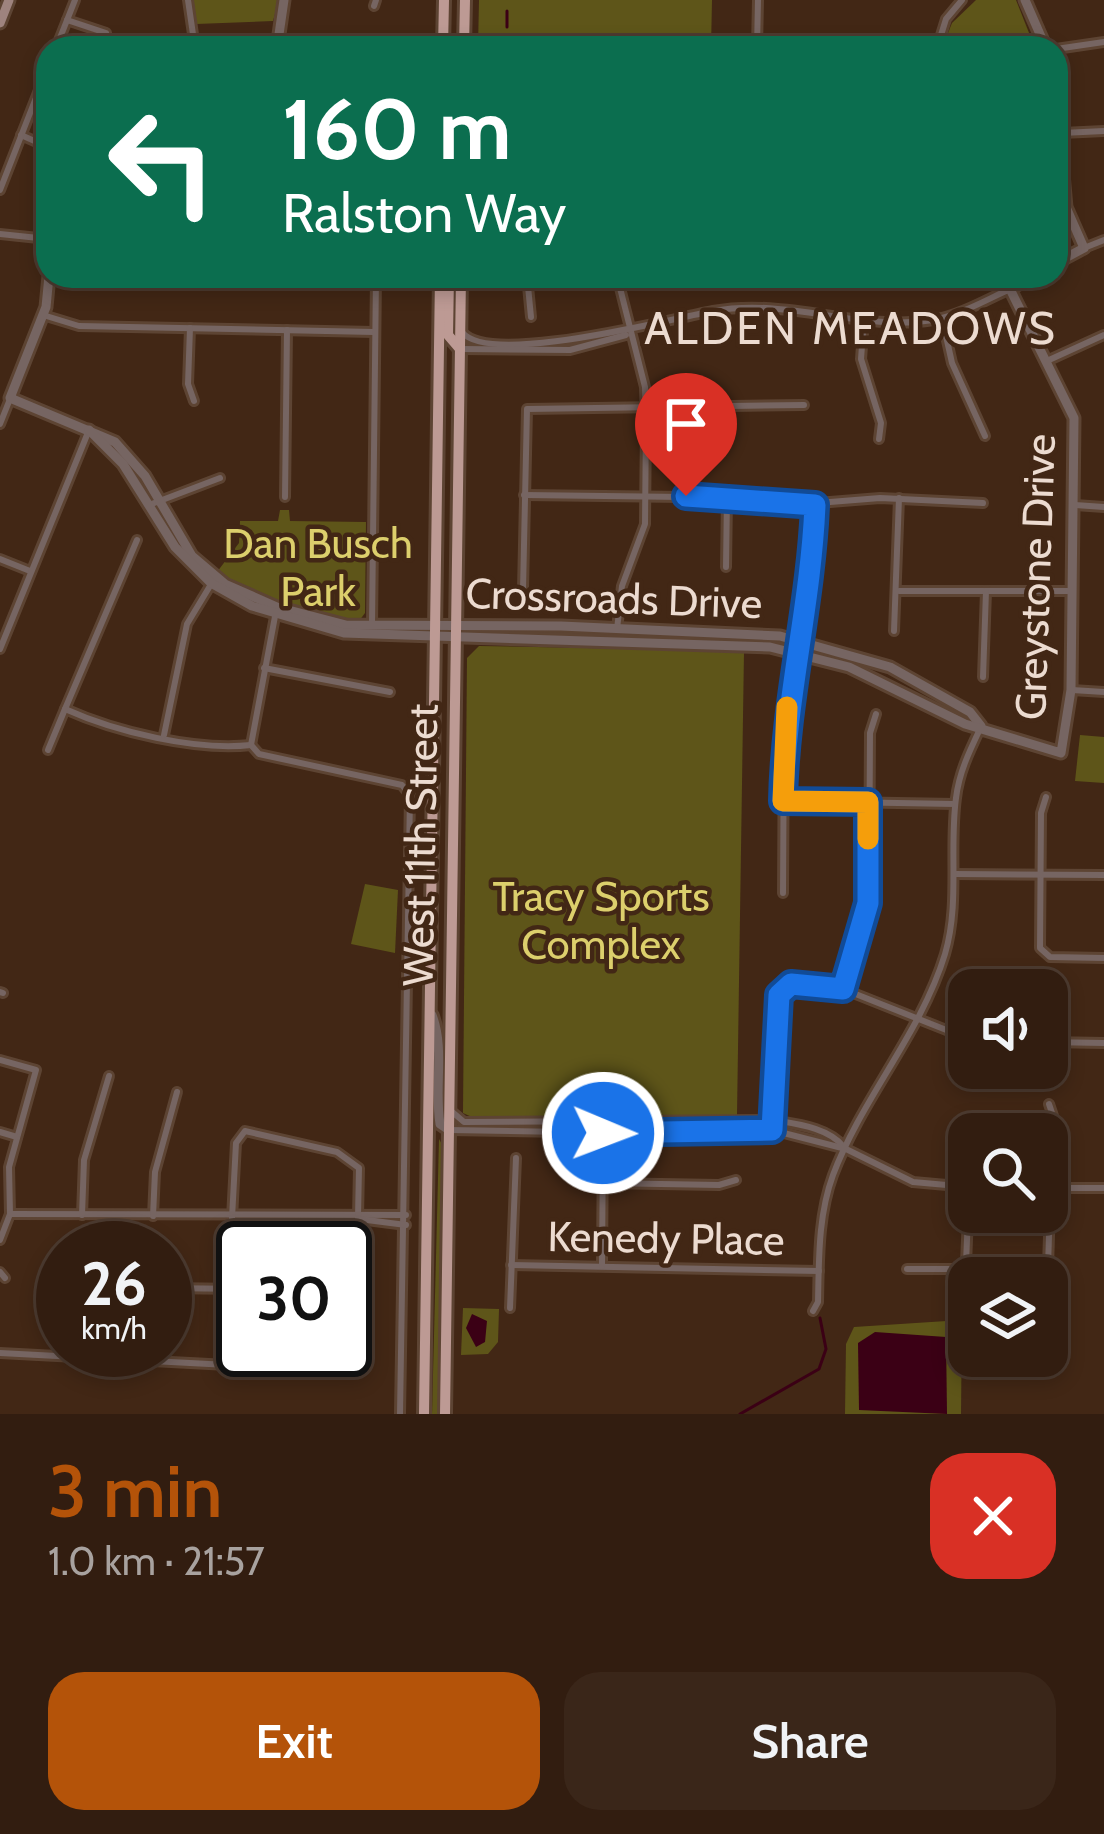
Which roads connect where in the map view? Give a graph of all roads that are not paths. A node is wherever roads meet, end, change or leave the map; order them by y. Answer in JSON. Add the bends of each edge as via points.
{"nodes":[{"id":1,"x":9,"y":0,"type":"edge"},
{"id":2,"x":75,"y":0,"type":"edge"},
{"id":3,"x":188,"y":0,"type":"edge"},
{"id":4,"x":284,"y":0,"type":"edge"},
{"id":5,"x":444,"y":0,"type":"edge"},
{"id":6,"x":758,"y":0,"type":"edge"},
{"id":7,"x":962,"y":0,"type":"edge"},
{"id":8,"x":1025,"y":0,"type":"edge"},
{"id":9,"x":463,"y":4,"type":"edge"},
{"id":10,"x":67,"y":20,"type":"junction"},
{"id":11,"x":0,"y":23,"type":"edge"},
{"id":12,"x":106,"y":33,"type":"dead end"},
{"id":13,"x":61,"y":36,"type":"edge"},
{"id":14,"x":193,"y":36,"type":"edge"},
{"id":15,"x":280,"y":36,"type":"edge"},
{"id":16,"x":443,"y":36,"type":"edge"},
{"id":17,"x":464,"y":36,"type":"edge"},
{"id":18,"x":757,"y":36,"type":"edge"},
{"id":19,"x":941,"y":36,"type":"edge"},
{"id":20,"x":1041,"y":36,"type":"edge"},
{"id":21,"x":1104,"y":42,"type":"edge"},
{"id":22,"x":1068,"y":47,"type":"edge"},
{"id":23,"x":36,"y":97,"type":"edge"},
{"id":24,"x":1104,"y":131,"type":"edge"},
{"id":25,"x":1068,"y":133,"type":"edge"},
{"id":26,"x":21,"y":135,"type":"junction"},
{"id":27,"x":36,"y":142,"type":"edge"},
{"id":28,"x":0,"y":190,"type":"edge"},
{"id":29,"x":1068,"y":212,"type":"edge"},
{"id":30,"x":0,"y":234,"type":"edge"},
{"id":31,"x":36,"y":238,"type":"edge"},
{"id":32,"x":1104,"y":240,"type":"edge"},
{"id":33,"x":1084,"y":248,"type":"junction"},
{"id":34,"x":1068,"y":257,"type":"edge"},
{"id":35,"x":48,"y":288,"type":"edge"},
{"id":36,"x":376,"y":288,"type":"edge"},
{"id":37,"x":445,"y":288,"type":"edge"},
{"id":38,"x":446,"y":288,"type":"edge"},
{"id":39,"x":461,"y":288,"type":"edge"},
{"id":40,"x":528,"y":288,"type":"edge"},
{"id":41,"x":620,"y":288,"type":"edge"},
{"id":42,"x":1010,"y":289,"type":"joint"},
{"id":43,"x":43,"y":315,"type":"junction"},
{"id":44,"x":531,"y":317,"type":"dead end"},
{"id":45,"x":942,"y":318,"type":"junction"},
{"id":46,"x":864,"y":319,"type":"junction"},
{"id":47,"x":190,"y":328,"type":"junction"},
{"id":48,"x":460,"y":328,"type":"junction"},
{"id":49,"x":287,"y":330,"type":"junction"},
{"id":50,"x":376,"y":332,"type":"junction"},
{"id":51,"x":629,"y":332,"type":"junction"},
{"id":52,"x":1104,"y":335,"type":"edge"},
{"id":53,"x":460,"y":349,"type":"junction"},
{"id":54,"x":1048,"y":360,"type":"junction"},
{"id":55,"x":10,"y":398,"type":"junction"},
{"id":56,"x":194,"y":401,"type":"dead end"},
{"id":57,"x":804,"y":405,"type":"dead end"},
{"id":58,"x":646,"y":410,"type":"junction"},
{"id":59,"x":0,"y":424,"type":"edge"},
{"id":60,"x":89,"y":430,"type":"junction"},
{"id":61,"x":985,"y":436,"type":"dead end"},
{"id":62,"x":879,"y":439,"type":"dead end"},
{"id":63,"x":220,"y":478,"type":"dead end"},
{"id":64,"x":524,"y":495,"type":"junction"},
{"id":65,"x":645,"y":495,"type":"junction"},
{"id":66,"x":285,"y":497,"type":"dead end"},
{"id":67,"x":728,"y":497,"type":"junction"},
{"id":68,"x":898,"y":499,"type":"junction"},
{"id":69,"x":154,"y":503,"type":"junction"},
{"id":70,"x":983,"y":503,"type":"dead end"},
{"id":71,"x":815,"y":505,"type":"junction"},
{"id":72,"x":1075,"y":506,"type":"junction"},
{"id":73,"x":1104,"y":506,"type":"edge"},
{"id":74,"x":137,"y":540,"type":"dead end"},
{"id":75,"x":0,"y":559,"type":"edge"},
{"id":76,"x":726,"y":567,"type":"dead end"},
{"id":77,"x":31,"y":571,"type":"junction"},
{"id":78,"x":214,"y":580,"type":"junction"},
{"id":79,"x":523,"y":590,"type":"dead end"},
{"id":80,"x":899,"y":591,"type":"junction"},
{"id":81,"x":986,"y":591,"type":"junction"},
{"id":82,"x":1073,"y":591,"type":"junction"},
{"id":83,"x":276,"y":611,"type":"junction"},
{"id":84,"x":617,"y":628,"type":"junction"},
{"id":85,"x":371,"y":630,"type":"junction"},
{"id":86,"x":894,"y":631,"type":"dead end"},
{"id":87,"x":435,"y":632,"type":"junction"},
{"id":88,"x":456,"y":632,"type":"junction"},
{"id":89,"x":798,"y":639,"type":"junction"},
{"id":90,"x":0,"y":649,"type":"edge"},
{"id":91,"x":796,"y":652,"type":"junction"},
{"id":92,"x":264,"y":668,"type":"junction"},
{"id":93,"x":983,"y":677,"type":"dead end"},
{"id":94,"x":1071,"y":690,"type":"junction"},
{"id":95,"x":390,"y":692,"type":"dead end"},
{"id":96,"x":1104,"y":692,"type":"edge"},
{"id":97,"x":65,"y":709,"type":"junction"},
{"id":98,"x":876,"y":715,"type":"dead end"},
{"id":99,"x":981,"y":726,"type":"junction"},
{"id":100,"x":164,"y":735,"type":"junction"},
{"id":101,"x":251,"y":745,"type":"junction"},
{"id":102,"x":48,"y":750,"type":"dead end"},
{"id":103,"x":1061,"y":753,"type":"joint"},
{"id":104,"x":1046,"y":797,"type":"dead end"},
{"id":105,"x":783,"y":801,"type":"junction"},
{"id":106,"x":868,"y":802,"type":"junction"},
{"id":107,"x":955,"y":804,"type":"junction"},
{"id":108,"x":955,"y":874,"type":"junction"},
{"id":109,"x":1040,"y":874,"type":"junction"},
{"id":110,"x":1104,"y":874,"type":"edge"},
{"id":111,"x":783,"y":893,"type":"dead end"},
{"id":112,"x":1104,"y":958,"type":"edge"},
{"id":113,"x":843,"y":989,"type":"junction"},
{"id":114,"x":430,"y":1010,"type":"junction"},
{"id":115,"x":916,"y":1020,"type":"junction"},
{"id":116,"x":948,"y":1031,"type":"edge"},
{"id":117,"x":1068,"y":1042,"type":"edge"},
{"id":118,"x":1104,"y":1042,"type":"edge"},
{"id":119,"x":0,"y":1060,"type":"edge"},
{"id":120,"x":109,"y":1076,"type":"dead end"},
{"id":121,"x":178,"y":1092,"type":"dead end"},
{"id":122,"x":1049,"y":1104,"type":"dead end"},
{"id":123,"x":449,"y":1109,"type":"junction"},
{"id":124,"x":1049,"y":1113,"type":"edge"},
{"id":125,"x":772,"y":1120,"type":"junction"},
{"id":126,"x":603,"y":1129,"type":"junction"},
{"id":127,"x":449,"y":1130,"type":"junction"},
{"id":128,"x":772,"y":1130,"type":"junction"},
{"id":129,"x":0,"y":1132,"type":"edge"},
{"id":130,"x":17,"y":1137,"type":"junction"},
{"id":131,"x":846,"y":1149,"type":"junction"},
{"id":132,"x":516,"y":1158,"type":"dead end"},
{"id":133,"x":736,"y":1180,"type":"dead end"},
{"id":134,"x":602,"y":1184,"type":"junction"},
{"id":135,"x":948,"y":1187,"type":"edge"},
{"id":136,"x":1068,"y":1188,"type":"edge"},
{"id":137,"x":1104,"y":1188,"type":"edge"},
{"id":138,"x":10,"y":1214,"type":"junction"},
{"id":139,"x":82,"y":1215,"type":"junction"},
{"id":140,"x":153,"y":1216,"type":"junction"},
{"id":141,"x":232,"y":1218,"type":"junction"},
{"id":142,"x":359,"y":1219,"type":"junction"},
{"id":143,"x":406,"y":1220,"type":"junction"},
{"id":144,"x":967,"y":1233,"type":"edge"},
{"id":145,"x":0,"y":1240,"type":"edge"},
{"id":146,"x":511,"y":1264,"type":"junction"},
{"id":147,"x":602,"y":1267,"type":"junction"},
{"id":148,"x":907,"y":1269,"type":"dead end"},
{"id":149,"x":819,"y":1271,"type":"junction"},
{"id":150,"x":510,"y":1308,"type":"dead end"},
{"id":151,"x":813,"y":1311,"type":"dead end"},
{"id":152,"x":0,"y":1353,"type":"edge"},
{"id":153,"x":36,"y":1353,"type":"edge"},
{"id":154,"x":400,"y":1414,"type":"edge"},
{"id":155,"x":424,"y":1414,"type":"edge"},
{"id":156,"x":445,"y":1414,"type":"edge"}],
"edges":[{"from":1,"to":11,"type":"main road"},
{"from":2,"to":10,"type":"street"},
{"from":3,"to":14,"type":"street"},
{"from":4,"to":15,"type":"street"},
{"from":5,"to":16,"type":"main road"},
{"from":6,"to":18,"type":"street"},
{"from":7,"to":19,"type":"street"},
{"from":8,"to":20,"type":"street"},
{"from":9,"to":17,"type":"main road"},
{"from":10,"to":12,"type":"street"},
{"from":10,"to":13,"type":"street"},
{"from":21,"to":22,"type":"street"},
{"from":23,"to":26,"type":"street"},
{"from":24,"to":25,"type":"street"},
{"from":26,"to":27,"type":"street"},
{"from":26,"to":28,"type":"street"},
{"from":29,"to":33,"type":"street"},
{"from":30,"to":31,"type":"street"},
{"from":32,"to":33,"type":"street"},
{"from":33,"to":34,"type":"street"},
{"from":35,"to":43,"type":"street"},
{"from":36,"to":50,"type":"street"},
{"from":37,"to":87,"type":"main road","name":"West 11th Street"},
{"from":38,"to":53,"type":"main road","via":[[448,335]]},
{"from":39,"to":48,"type":"main road","name":"West 11th Street"},
{"from":40,"to":44,"type":"street"},
{"from":41,"to":51,"type":"street"},
{"from":42,"to":45,"type":"street"},
{"from":42,"to":54,"type":"street","name":"Greystone Drive"},
{"from":43,"to":47,"type":"street","via":[[79,326]]},
{"from":43,"to":55,"type":"street"},
{"from":45,"to":46,"type":"street"},
{"from":45,"to":61,"type":"street"},
{"from":46,"to":51,"type":"street","via":[[746,307]]},
{"from":46,"to":62,"type":"street","via":[[861,359]]},
{"from":47,"to":49,"type":"street"},
{"from":47,"to":56,"type":"street"},
{"from":48,"to":51,"type":"street","via":[[470,340],[495,342]]},
{"from":48,"to":53,"type":"main road","name":"West 11th Street"},
{"from":49,"to":50,"type":"street"},
{"from":49,"to":66,"type":"street"},
{"from":50,"to":85,"type":"street"},
{"from":51,"to":53,"type":"street","via":[[570,350]]},
{"from":51,"to":58,"type":"street"},
{"from":52,"to":54,"type":"street"},
{"from":53,"to":88,"type":"main road","name":"West 11th Street"},
{"from":54,"to":72,"type":"street","name":"Greystone Drive","via":[[1074,418]]},
{"from":55,"to":59,"type":"street"},
{"from":55,"to":60,"type":"street","name":"Crossroads Drive"},
{"from":57,"to":58,"type":"street"},
{"from":58,"to":64,"type":"street","via":[[527,409]]},
{"from":58,"to":65,"type":"street"},
{"from":60,"to":69,"type":"street","name":"Crossroads Drive"},
{"from":60,"to":77,"type":"street"},
{"from":63,"to":69,"type":"street"},
{"from":64,"to":65,"type":"street"},
{"from":64,"to":79,"type":"street"},
{"from":65,"to":67,"type":"street"},
{"from":65,"to":84,"type":"street","via":[[641,544],[622,586]]},
{"from":67,"to":71,"type":"street"},
{"from":67,"to":76,"type":"street"},
{"from":68,"to":70,"type":"street"},
{"from":68,"to":71,"type":"street"},
{"from":68,"to":80,"type":"street"},
{"from":69,"to":78,"type":"street","name":"Crossroads Drive"},
{"from":71,"to":89,"type":"street"},
{"from":72,"to":73,"type":"street"},
{"from":72,"to":82,"type":"street","name":"Greystone Drive"},
{"from":74,"to":97,"type":"street"},
{"from":75,"to":77,"type":"street"},
{"from":77,"to":90,"type":"street"},
{"from":78,"to":83,"type":"street","name":"Crossroads Drive"},
{"from":78,"to":100,"type":"street","via":[[187,624]]},
{"from":80,"to":81,"type":"street"},
{"from":80,"to":86,"type":"street"},
{"from":81,"to":82,"type":"street"},
{"from":81,"to":93,"type":"street"},
{"from":82,"to":94,"type":"street","name":"Greystone Drive"},
{"from":83,"to":85,"type":"street","name":"Crossroads Drive"},
{"from":83,"to":92,"type":"street"},
{"from":84,"to":88,"type":"street","name":"Crossroads Drive"},
{"from":84,"to":89,"type":"street","name":"Crossroads Drive"},
{"from":85,"to":87,"type":"street","name":"Crossroads Drive"},
{"from":87,"to":88,"type":"street","name":"Crossroads Drive"},
{"from":87,"to":114,"type":"main road","name":"West 11th Street"},
{"from":88,"to":91,"type":"street","name":"Crossroads Drive"},
{"from":88,"to":123,"type":"main road","name":"West 11th Street"},
{"from":89,"to":91,"type":"street"},
{"from":89,"to":99,"type":"street","name":"Crossroads Drive","via":[[890,667]]},
{"from":91,"to":99,"type":"street","name":"Crossroads Drive"},
{"from":91,"to":105,"type":"street"},
{"from":92,"to":95,"type":"street"},
{"from":92,"to":101,"type":"street"},
{"from":94,"to":96,"type":"street"},
{"from":94,"to":103,"type":"street","name":"Greystone Drive"},
{"from":97,"to":100,"type":"street"},
{"from":97,"to":102,"type":"street"},
{"from":98,"to":106,"type":"street"},
{"from":99,"to":103,"type":"street","name":"Crossroads Drive"},
{"from":99,"to":107,"type":"street"},
{"from":100,"to":101,"type":"street"},
{"from":101,"to":143,"type":"street","via":[[259,754],[408,790]]},
{"from":104,"to":109,"type":"street"},
{"from":105,"to":106,"type":"street"},
{"from":105,"to":111,"type":"street"},
{"from":106,"to":107,"type":"street"},
{"from":106,"to":113,"type":"street","via":[[868,903]]},
{"from":107,"to":108,"type":"street"},
{"from":108,"to":109,"type":"street"},
{"from":108,"to":115,"type":"street","via":[[945,953]]},
{"from":109,"to":110,"type":"street"},
{"from":109,"to":112,"type":"street","via":[[1044,955]]},
{"from":113,"to":115,"type":"street"},
{"from":113,"to":125,"type":"street","via":[[782,989]]},
{"from":114,"to":127,"type":"street","via":[[438,1036],[437,1107]]},
{"from":114,"to":155,"type":"main road","name":"West 11th Street"},
{"from":115,"to":116,"type":"street"},
{"from":115,"to":131,"type":"street"},
{"from":117,"to":118,"type":"street"},
{"from":119,"to":130,"type":"street","via":[[36,1070]]},
{"from":120,"to":139,"type":"street","via":[[84,1160]]},
{"from":121,"to":140,"type":"street","via":[[155,1172]]},
{"from":122,"to":124,"type":"street"},
{"from":123,"to":126,"type":"street","via":[[464,1122]]},
{"from":123,"to":127,"type":"main road","name":"West 11th Street"},
{"from":125,"to":126,"type":"street"},
{"from":125,"to":128,"type":"street"},
{"from":125,"to":131,"type":"street","via":[[837,1138]]},
{"from":126,"to":127,"type":"street"},
{"from":126,"to":128,"type":"street"},
{"from":126,"to":134,"type":"street"},
{"from":127,"to":156,"type":"main road","name":"West 11th Street"},
{"from":128,"to":131,"type":"street"},
{"from":129,"to":130,"type":"street"},
{"from":130,"to":138,"type":"street"},
{"from":131,"to":135,"type":"street","via":[[913,1181]]},
{"from":131,"to":149,"type":"street","via":[[824,1207]]},
{"from":132,"to":146,"type":"street"},
{"from":133,"to":134,"type":"street"},
{"from":134,"to":147,"type":"street"},
{"from":136,"to":137,"type":"street"},
{"from":138,"to":139,"type":"street"},
{"from":138,"to":145,"type":"street"},
{"from":139,"to":140,"type":"street"},
{"from":140,"to":141,"type":"street"},
{"from":141,"to":142,"type":"street"},
{"from":141,"to":142,"type":"street","via":[[236,1143],[250,1130],[351,1157],[359,1168]]},
{"from":142,"to":143,"type":"street"},
{"from":143,"to":154,"type":"street"},
{"from":144,"to":148,"type":"street","via":[[966,1263],[958,1269]]},
{"from":146,"to":147,"type":"street","name":"Kenedy Place"},
{"from":146,"to":150,"type":"street"},
{"from":147,"to":149,"type":"street","name":"Kenedy Place"},
{"from":149,"to":151,"type":"street"},
{"from":152,"to":153,"type":"street"}]}
